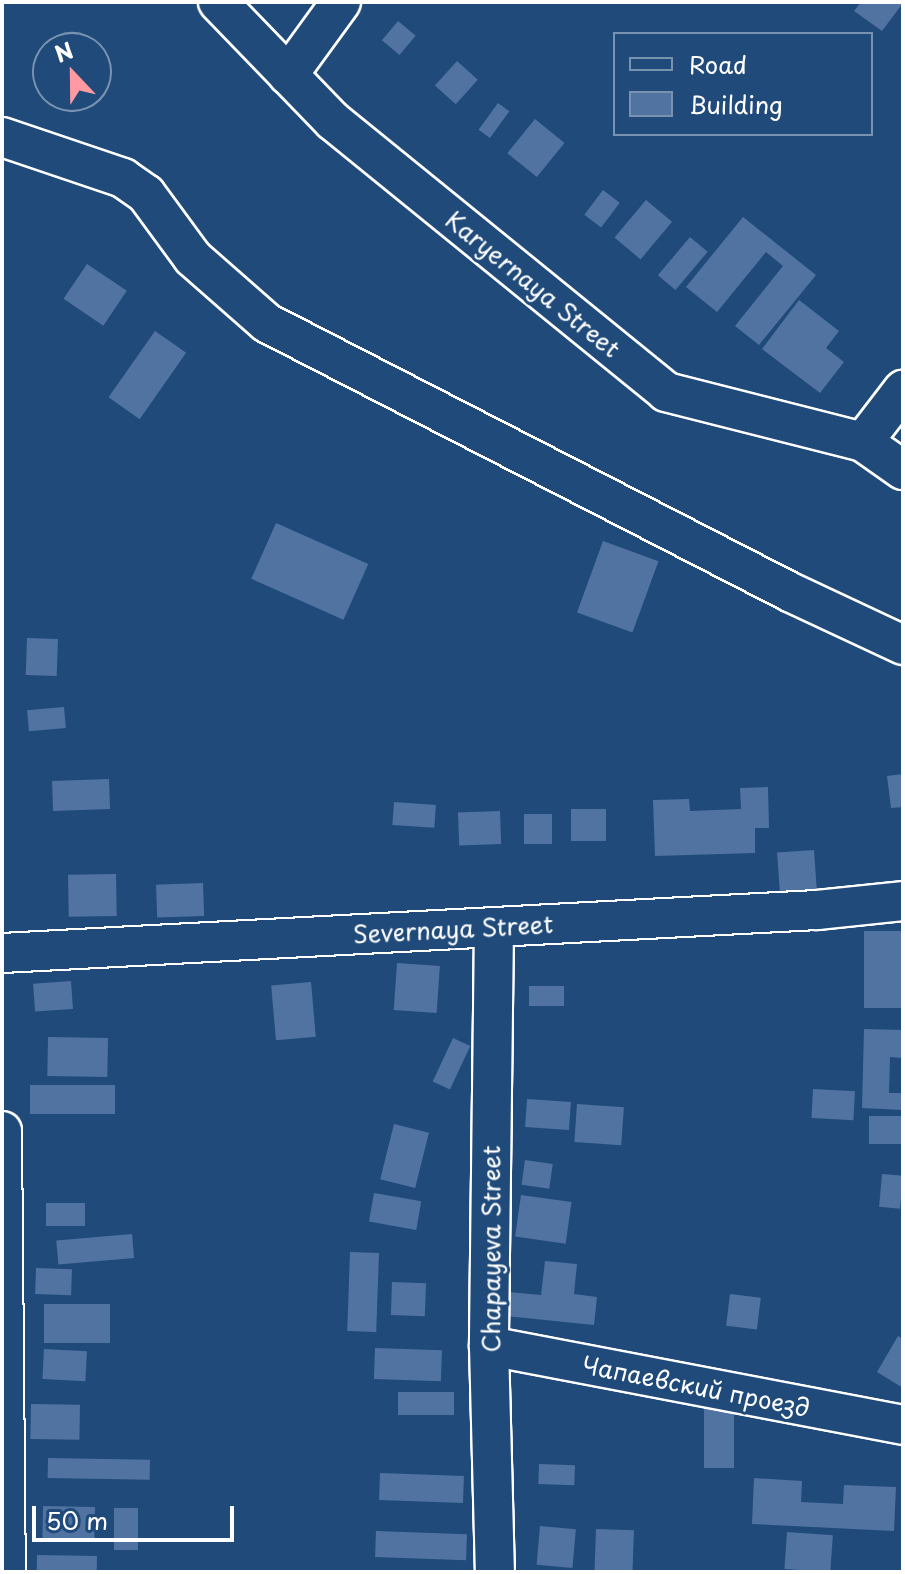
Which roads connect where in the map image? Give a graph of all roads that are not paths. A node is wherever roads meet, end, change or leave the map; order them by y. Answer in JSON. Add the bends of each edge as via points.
{"nodes":[{"id":1,"x":218,"y":2,"type":"edge"},
{"id":2,"x":341,"y":2,"type":"edge"},
{"id":3,"x":288,"y":75,"type":"junction"},
{"id":4,"x":2,"y":137,"type":"edge"},
{"id":5,"x":903,"y":390,"type":"edge"},
{"id":6,"x":863,"y":442,"type":"junction"},
{"id":7,"x":903,"y":470,"type":"edge"},
{"id":8,"x":903,"y":645,"type":"edge"},
{"id":9,"x":903,"y":901,"type":"edge"},
{"id":10,"x":494,"y":927,"type":"junction"},
{"id":11,"x":2,"y":953,"type":"edge"},
{"id":12,"x":2,"y":1131,"type":"edge"},
{"id":13,"x":489,"y":1346,"type":"junction"},
{"id":14,"x":903,"y":1425,"type":"edge"},
{"id":15,"x":6,"y":1572,"type":"edge"},
{"id":16,"x":495,"y":1572,"type":"edge"}],
"edges":[{"from":1,"to":3,"type":"street","name":"Karyernaya Street"},
{"from":2,"to":3,"type":"street"},
{"from":3,"to":6,"type":"street","name":"Karyernaya Street","via":[[333,121],[666,392]]},
{"from":4,"to":8,"type":"street","via":[[123,178],[146,194],[193,258],[267,323]]},
{"from":5,"to":6,"type":"street"},
{"from":6,"to":7,"type":"street","name":"Karyernaya Street"},
{"from":9,"to":10,"type":"street","name":"Severnaya Street"},
{"from":10,"to":11,"type":"street","name":"Severnaya Street"},
{"from":10,"to":13,"type":"street","name":"Chapayeva Street"},
{"from":12,"to":15,"type":"street"},
{"from":13,"to":14,"type":"street","name":"Чапаевский проезд"},
{"from":13,"to":16,"type":"street","name":"Chapayeva Street"}]}
